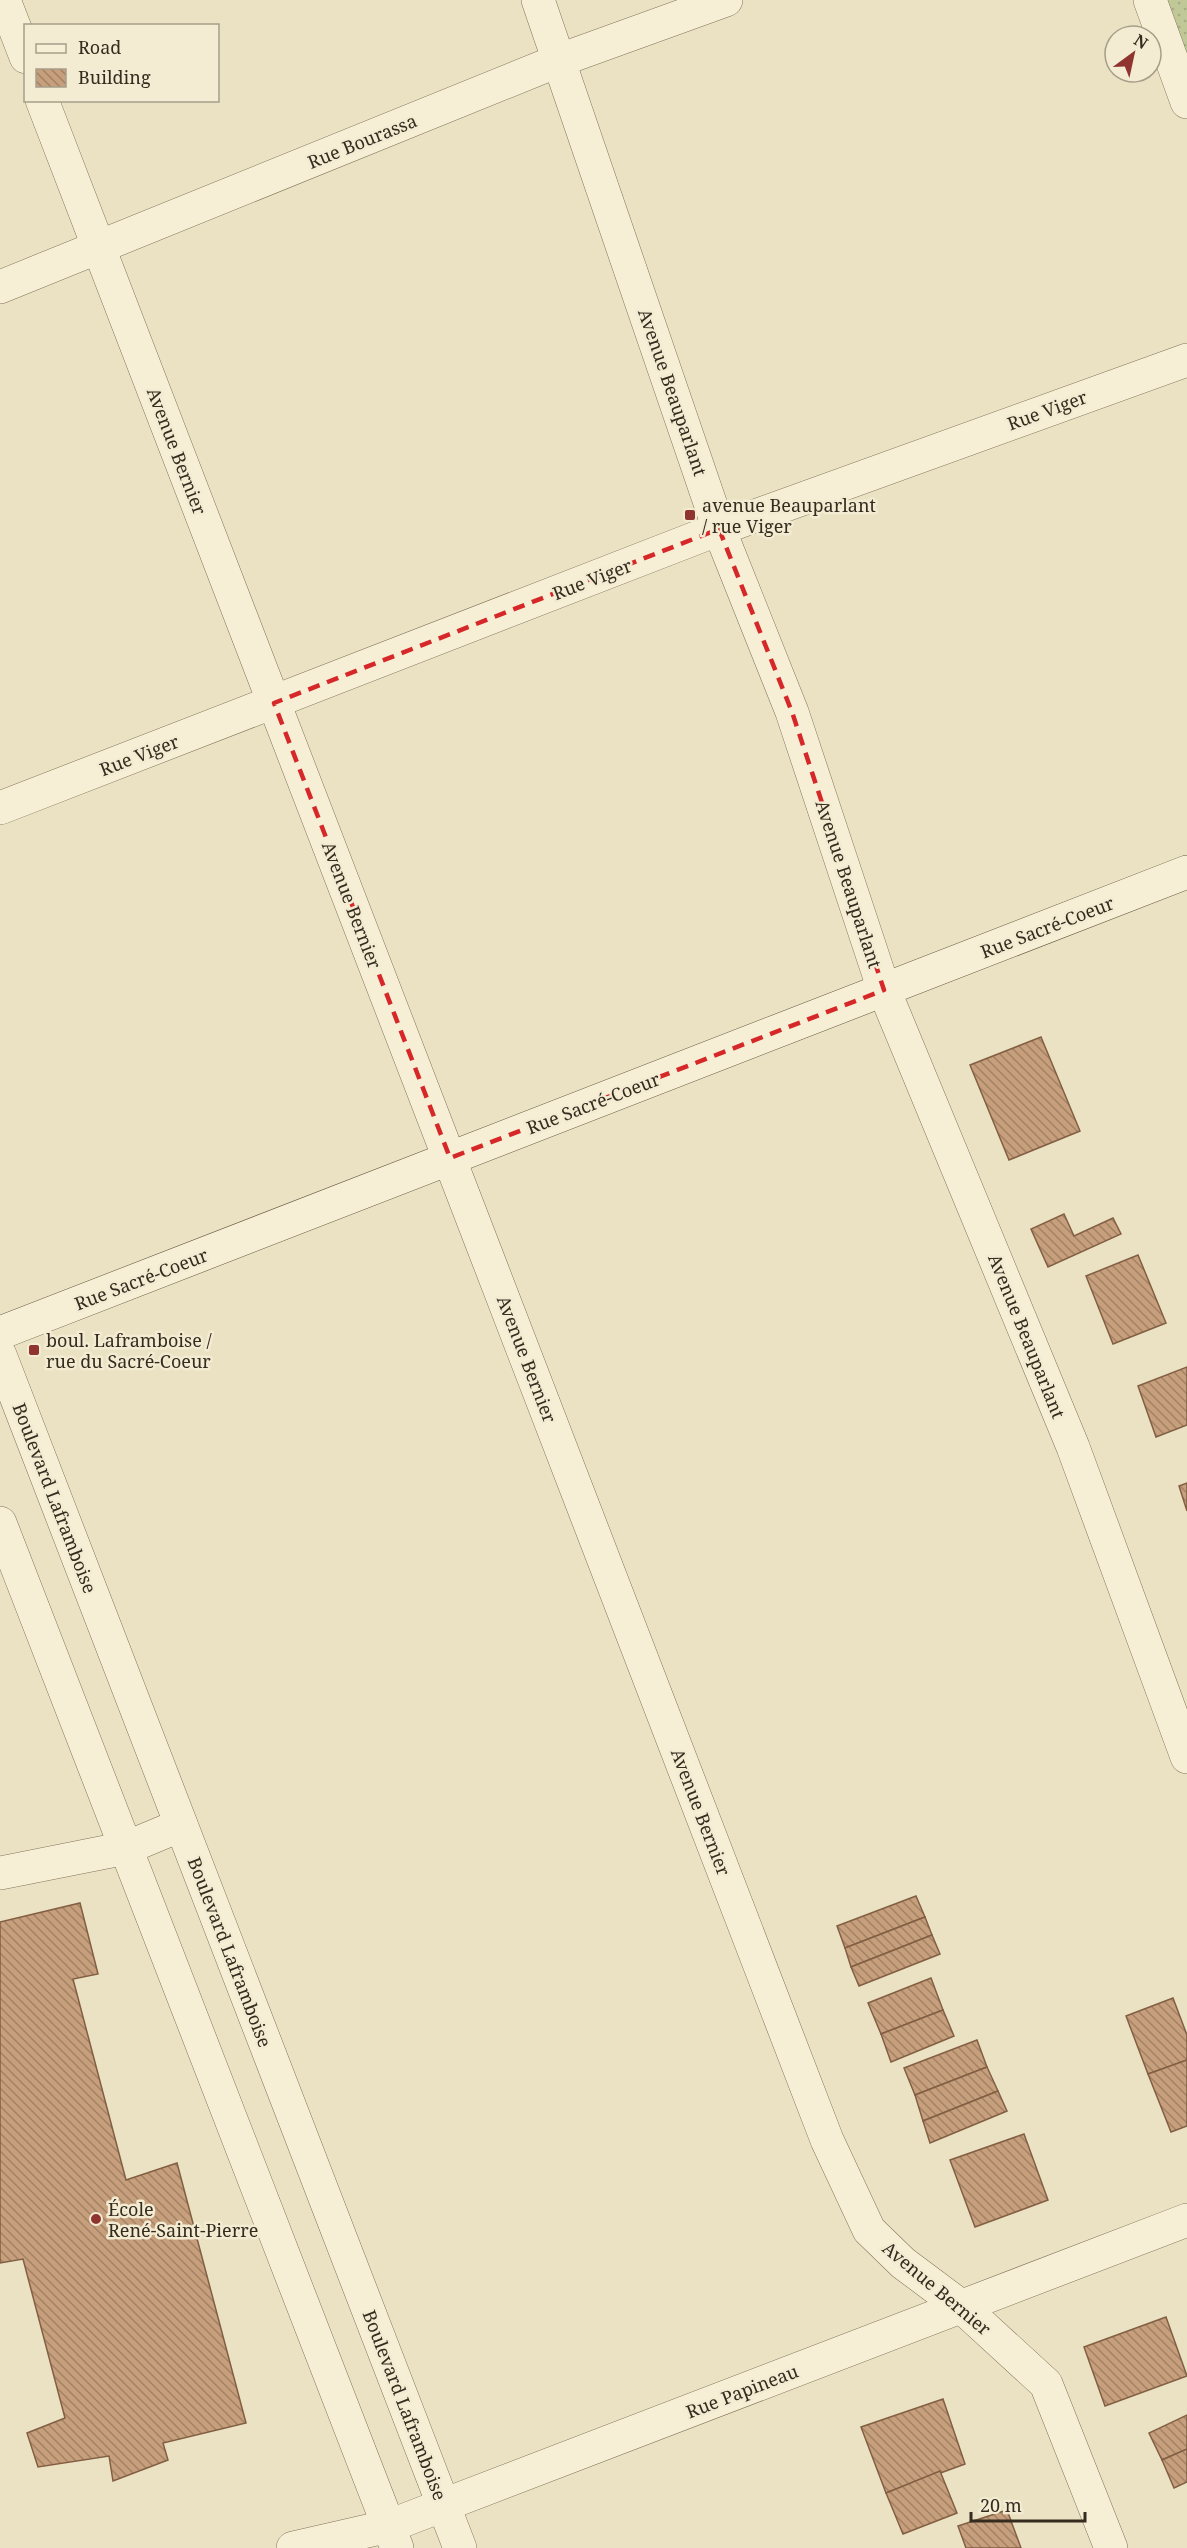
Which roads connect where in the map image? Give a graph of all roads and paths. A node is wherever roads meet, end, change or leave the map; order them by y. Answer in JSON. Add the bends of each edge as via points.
{"nodes":[{"id":1,"x":4,"y":0,"type":"edge"},
{"id":2,"x":538,"y":0,"type":"edge"},
{"id":3,"x":726,"y":0,"type":"edge"},
{"id":4,"x":1150,"y":0,"type":"edge"},
{"id":5,"x":24,"y":52,"type":"edge"},
{"id":6,"x":560,"y":60,"type":"junction"},
{"id":7,"x":43,"y":102,"type":"edge"},
{"id":8,"x":1187,"y":102,"type":"edge"},
{"id":9,"x":99,"y":248,"type":"junction"},
{"id":10,"x":0,"y":287,"type":"edge"},
{"id":11,"x":1187,"y":360,"type":"edge"},
{"id":12,"x":719,"y":529,"type":"junction"},
{"id":13,"x":274,"y":703,"type":"junction"},
{"id":14,"x":0,"y":808,"type":"edge"},
{"id":15,"x":1187,"y":872,"type":"edge"},
{"id":16,"x":884,"y":990,"type":"junction"},
{"id":17,"x":450,"y":1158,"type":"junction"},
{"id":18,"x":0,"y":1333,"type":"edge"},
{"id":19,"x":0,"y":1355,"type":"edge"},
{"id":20,"x":0,"y":1523,"type":"edge"},
{"id":21,"x":1187,"y":1757,"type":"edge"},
{"id":22,"x":181,"y":1825,"type":"junction"},
{"id":23,"x":126,"y":1848,"type":"junction"},
{"id":24,"x":0,"y":1873,"type":"edge"},
{"id":25,"x":1187,"y":2220,"type":"edge"},
{"id":26,"x":962,"y":2307,"type":"junction"},
{"id":27,"x":444,"y":2505,"type":"junction"},
{"id":28,"x":393,"y":2537,"type":"edge"},
{"id":29,"x":293,"y":2548,"type":"edge"},
{"id":30,"x":460,"y":2548,"type":"edge"},
{"id":31,"x":1111,"y":2548,"type":"edge"}],
"edges":[{"from":1,"to":5,"type":"street"},
{"from":2,"to":6,"type":"street","name":"Avenue Beauparlant"},
{"from":3,"to":6,"type":"street","name":"Rue Bourassa"},
{"from":4,"to":8,"type":"street"},
{"from":6,"to":9,"type":"street","name":"Rue Bourassa"},
{"from":6,"to":12,"type":"street","name":"Avenue Beauparlant"},
{"from":7,"to":9,"type":"street","name":"Avenue Bernier"},
{"from":9,"to":10,"type":"street","name":"Rue Bourassa"},
{"from":9,"to":13,"type":"street","name":"Avenue Bernier"},
{"from":11,"to":12,"type":"street","name":"Rue Viger"},
{"from":12,"to":13,"type":"street","name":"Rue Viger"},
{"from":12,"to":16,"type":"street","name":"Avenue Beauparlant","via":[[792,711]]},
{"from":13,"to":14,"type":"street","name":"Rue Viger"},
{"from":13,"to":17,"type":"street","name":"Avenue Bernier"},
{"from":15,"to":16,"type":"street","name":"Rue Sacré-Coeur"},
{"from":16,"to":17,"type":"street","name":"Rue Sacré-Coeur"},
{"from":16,"to":21,"type":"street","name":"Avenue Beauparlant","via":[[1073,1448]]},
{"from":17,"to":18,"type":"street","name":"Rue Sacré-Coeur"},
{"from":17,"to":26,"type":"street","name":"Avenue Bernier","via":[[827,2140],[869,2230],[903,2263]]},
{"from":19,"to":22,"type":"street","name":"Boulevard Laframboise"},
{"from":20,"to":23,"type":"street"},
{"from":22,"to":23,"type":"street"},
{"from":22,"to":27,"type":"street","name":"Boulevard Laframboise"},
{"from":23,"to":24,"type":"street"},
{"from":23,"to":28,"type":"street"},
{"from":25,"to":26,"type":"street","name":"Rue Papineau"},
{"from":26,"to":27,"type":"street","name":"Rue Papineau"},
{"from":26,"to":31,"type":"street","name":"Avenue Bernier","via":[[1046,2384]]},
{"from":27,"to":28,"type":"street","name":"Rue Papineau"},
{"from":27,"to":30,"type":"street","name":"Boulevard Laframboise"},
{"from":28,"to":29,"type":"street","name":"Rue Papineau"}]}
